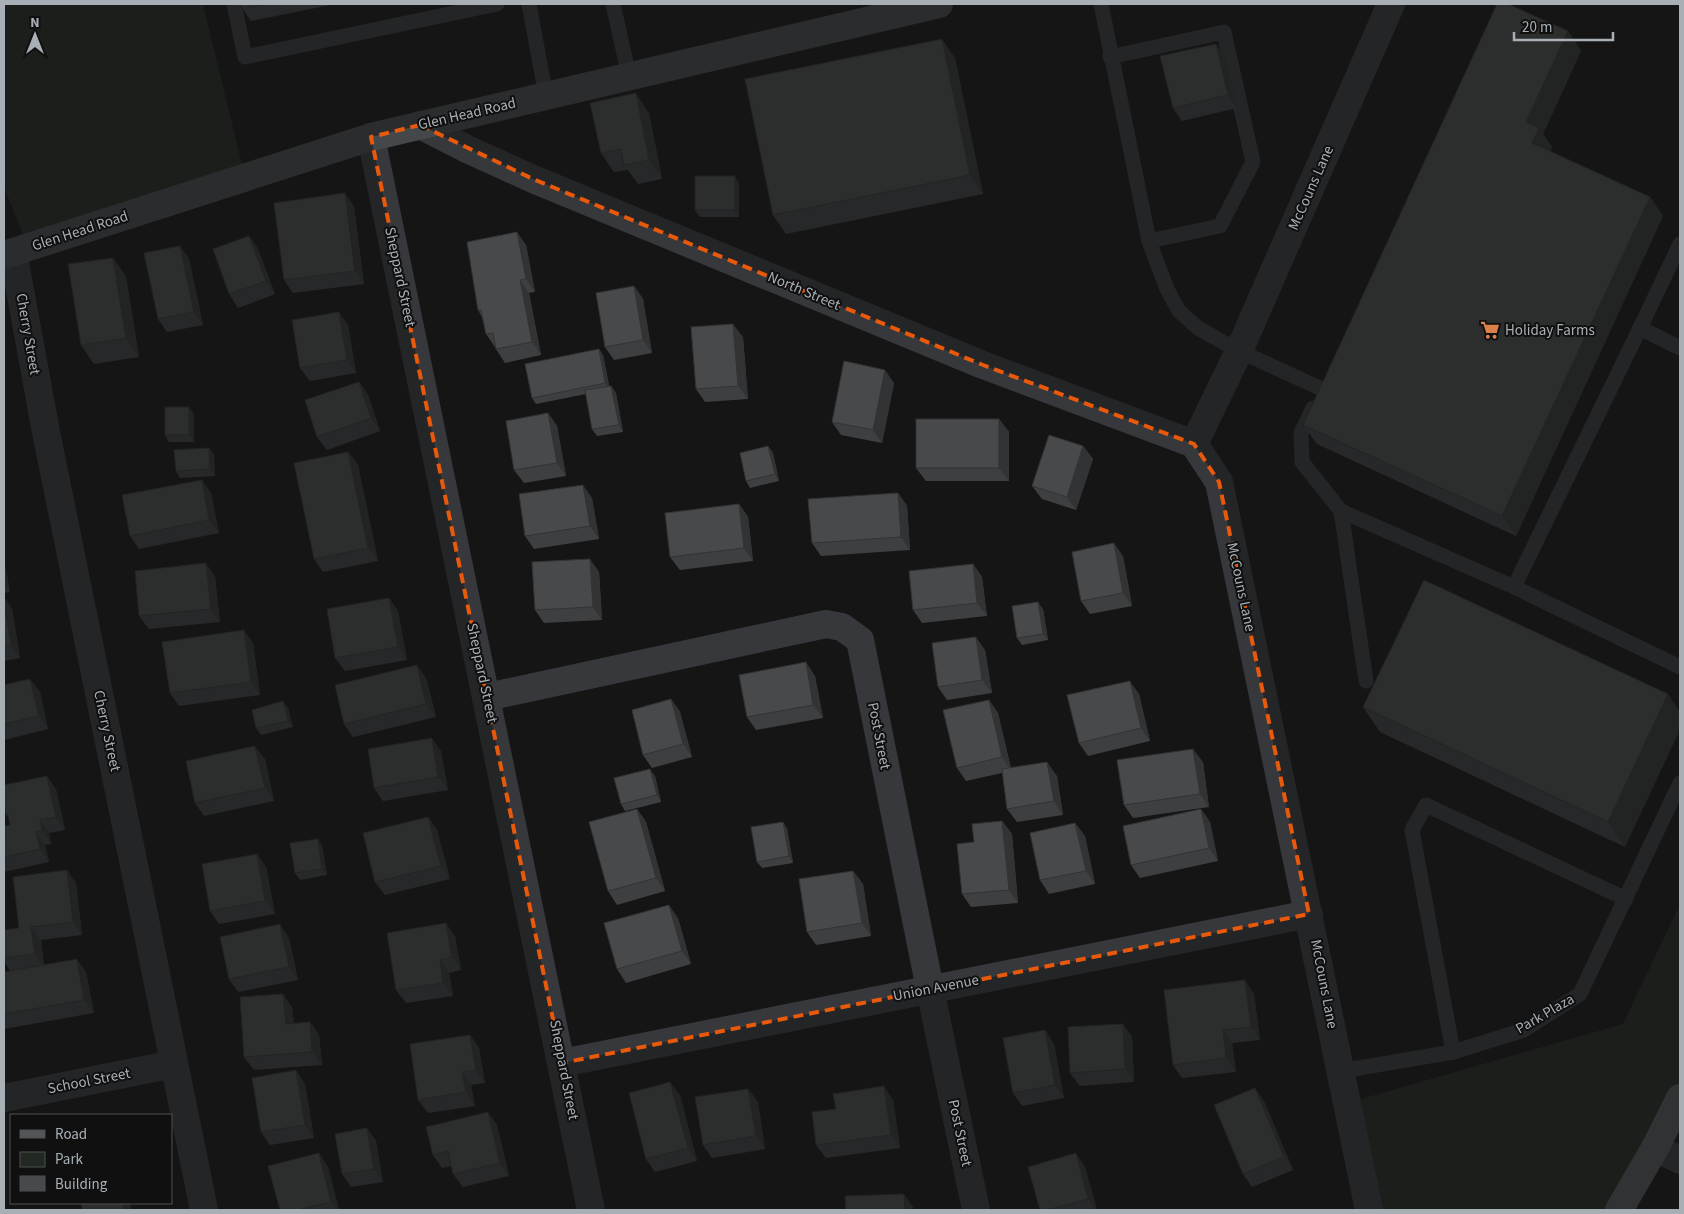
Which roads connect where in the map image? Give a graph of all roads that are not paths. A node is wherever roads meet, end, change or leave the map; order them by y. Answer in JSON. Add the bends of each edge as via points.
{"nodes":[{"id":1,"x":234,"y":4,"type":"edge"},
{"id":2,"x":497,"y":4,"type":"edge"},
{"id":3,"x":528,"y":4,"type":"edge"},
{"id":4,"x":613,"y":4,"type":"edge"},
{"id":5,"x":1101,"y":4,"type":"edge"},
{"id":6,"x":1391,"y":4,"type":"edge"},
{"id":7,"x":928,"y":5,"type":"edge"},
{"id":8,"x":1110,"y":57,"type":"junction"},
{"id":9,"x":629,"y":76,"type":"junction"},
{"id":10,"x":546,"y":96,"type":"junction"},
{"id":11,"x":420,"y":125,"type":"junction"},
{"id":12,"x":371,"y":137,"type":"junction"},
{"id":13,"x":1149,"y":241,"type":"junction"},
{"id":14,"x":1680,"y":244,"type":"edge"},
{"id":15,"x":9,"y":253,"type":"edge"},
{"id":16,"x":1640,"y":328,"type":"junction"},
{"id":17,"x":1680,"y":348,"type":"edge"},
{"id":18,"x":1239,"y":351,"type":"junction"},
{"id":19,"x":1194,"y":444,"type":"junction"},
{"id":20,"x":1341,"y":511,"type":"junction"},
{"id":21,"x":1514,"y":587,"type":"junction"},
{"id":22,"x":1680,"y":667,"type":"edge"},
{"id":23,"x":1366,"y":681,"type":"dead end"},
{"id":24,"x":487,"y":697,"type":"junction"},
{"id":25,"x":1680,"y":783,"type":"edge"},
{"id":26,"x":1626,"y":898,"type":"junction"},
{"id":27,"x":1309,"y":914,"type":"junction"},
{"id":28,"x":930,"y":989,"type":"junction"},
{"id":29,"x":1453,"y":1052,"type":"junction"},
{"id":30,"x":562,"y":1063,"type":"junction"},
{"id":31,"x":174,"y":1064,"type":"junction"},
{"id":32,"x":1341,"y":1071,"type":"junction"},
{"id":33,"x":4,"y":1098,"type":"edge"},
{"id":34,"x":1680,"y":1098,"type":"edge"},
{"id":35,"x":1655,"y":1148,"type":"junction"},
{"id":36,"x":1680,"y":1160,"type":"edge"},
{"id":37,"x":204,"y":1210,"type":"edge"},
{"id":38,"x":591,"y":1210,"type":"edge"},
{"id":39,"x":976,"y":1210,"type":"edge"},
{"id":40,"x":1369,"y":1210,"type":"edge"},
{"id":41,"x":1619,"y":1210,"type":"edge"}],
"edges":[{"from":1,"to":2,"type":"lane","via":[[245,57]]},
{"from":3,"to":10,"type":"lane"},
{"from":4,"to":9,"type":"lane"},
{"from":5,"to":8,"type":"lane"},
{"from":6,"to":18,"type":"street","name":"McCouns Lane"},
{"from":7,"to":9,"type":"main road","name":"Glen Head Road"},
{"from":8,"to":13,"type":"lane"},
{"from":8,"to":13,"type":"lane","via":[[1224,32],[1253,162],[1220,226]]},
{"from":9,"to":10,"type":"main road","name":"Glen Head Road"},
{"from":10,"to":11,"type":"main road","name":"Glen Head Road"},
{"from":11,"to":12,"type":"main road","name":"Glen Head Road"},
{"from":11,"to":19,"type":"street","name":"North Street","via":[[533,178],[975,362]]},
{"from":12,"to":15,"type":"main road","name":"Glen Head Road"},
{"from":12,"to":24,"type":"street","name":"Sheppard Street"},
{"from":13,"to":18,"type":"lane","via":[[1179,311],[1198,328]]},
{"from":14,"to":16,"type":"lane"},
{"from":15,"to":31,"type":"street","name":"Cherry Street"},
{"from":16,"to":17,"type":"lane"},
{"from":16,"to":21,"type":"lane"},
{"from":18,"to":19,"type":"street","name":"McCouns Lane"},
{"from":18,"to":20,"type":"lane","via":[[1324,384],[1302,433],[1302,462]]},
{"from":19,"to":27,"type":"street","name":"McCouns Lane","via":[[1219,482]]},
{"from":20,"to":21,"type":"lane"},
{"from":20,"to":23,"type":"lane"},
{"from":21,"to":22,"type":"lane"},
{"from":24,"to":28,"type":"street","name":"Post Street","via":[[826,624],[842,627],[860,640]]},
{"from":24,"to":30,"type":"street","name":"Sheppard Street"},
{"from":25,"to":26,"type":"lane","name":"Park Plaza"},
{"from":26,"to":29,"type":"lane","name":"Park Plaza","via":[[1580,994],[1524,1030]]},
{"from":26,"to":29,"type":"lane","via":[[1426,805],[1412,830]]},
{"from":27,"to":28,"type":"street","name":"Union Avenue"},
{"from":27,"to":32,"type":"street","name":"McCouns Lane"},
{"from":28,"to":30,"type":"street","name":"Union Avenue"},
{"from":28,"to":39,"type":"street","name":"Post Street"},
{"from":29,"to":32,"type":"lane","name":"Park Plaza"},
{"from":30,"to":38,"type":"street","name":"Sheppard Street"},
{"from":31,"to":33,"type":"street","name":"School Street"},
{"from":31,"to":37,"type":"street","name":"Cherry Street"},
{"from":32,"to":40,"type":"street","name":"McCouns Lane"},
{"from":34,"to":35,"type":"main road"},
{"from":35,"to":36,"type":"street"},
{"from":35,"to":41,"type":"main road"}]}
